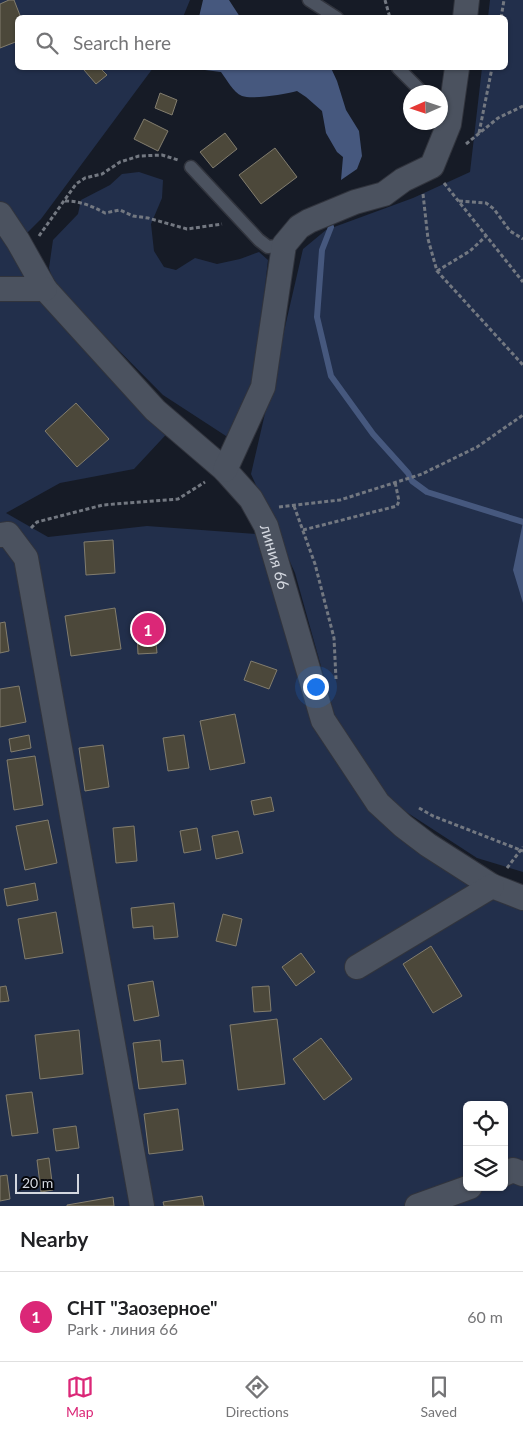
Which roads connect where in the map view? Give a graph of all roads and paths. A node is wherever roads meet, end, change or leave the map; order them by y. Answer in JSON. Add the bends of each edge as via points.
{"nodes":[{"id":1,"x":309,"y":0,"type":"edge"},
{"id":2,"x":385,"y":0,"type":"edge"},
{"id":3,"x":467,"y":0,"type":"edge"},
{"id":4,"x":504,"y":0,"type":"edge"},
{"id":5,"x":332,"y":15,"type":"edge"},
{"id":6,"x":389,"y":15,"type":"edge"},
{"id":7,"x":464,"y":15,"type":"edge"},
{"id":8,"x":502,"y":15,"type":"edge"},
{"id":9,"x":400,"y":70,"type":"edge"},
{"id":10,"x":456,"y":70,"type":"edge"},
{"id":11,"x":492,"y":70,"type":"edge"},
{"id":12,"x":415,"y":85,"type":"edge"},
{"id":13,"x":448,"y":100,"type":"edge"},
{"id":14,"x":523,"y":106,"type":"edge"},
{"id":15,"x":446,"y":130,"type":"edge"},
{"id":16,"x":479,"y":134,"type":"junction"},
{"id":17,"x":430,"y":162,"type":"junction"},
{"id":18,"x":191,"y":167,"type":"joint"},
{"id":19,"x":64,"y":200,"type":"junction"},
{"id":20,"x":459,"y":201,"type":"junction"},
{"id":21,"x":0,"y":214,"type":"edge"},
{"id":22,"x":242,"y":223,"type":"junction"},
{"id":23,"x":486,"y":236,"type":"junction"},
{"id":24,"x":523,"y":239,"type":"edge"},
{"id":25,"x":284,"y":245,"type":"junction"},
{"id":26,"x":25,"y":254,"type":"junction"},
{"id":27,"x":437,"y":272,"type":"junction"},
{"id":28,"x":523,"y":282,"type":"edge"},
{"id":29,"x":0,"y":289,"type":"edge"},
{"id":30,"x":45,"y":289,"type":"junction"},
{"id":31,"x":523,"y":365,"type":"edge"},
{"id":32,"x":523,"y":415,"type":"edge"},
{"id":33,"x":224,"y":470,"type":"junction"},
{"id":34,"x":395,"y":482,"type":"junction"},
{"id":35,"x":294,"y":506,"type":"junction"},
{"id":36,"x":256,"y":509,"type":"junction"},
{"id":37,"x":303,"y":530,"type":"junction"},
{"id":38,"x":8,"y":540,"type":"edge"},
{"id":39,"x":336,"y":687,"type":"dead end"},
{"id":40,"x":418,"y":807,"type":"dead end"},
{"id":41,"x":523,"y":851,"type":"edge"},
{"id":42,"x":492,"y":886,"type":"junction"},
{"id":43,"x":523,"y":898,"type":"edge"},
{"id":44,"x":357,"y":967,"type":"dead end"},
{"id":45,"x":508,"y":1172,"type":"edge"},
{"id":46,"x":523,"y":1174,"type":"edge"},
{"id":47,"x":463,"y":1190,"type":"edge"},
{"id":48,"x":142,"y":1206,"type":"edge"},
{"id":49,"x":417,"y":1206,"type":"edge"}],
"edges":[{"from":1,"to":5,"type":"lane"},
{"from":2,"to":6,"type":"path"},
{"from":3,"to":7,"type":"street"},
{"from":4,"to":8,"type":"path"},
{"from":9,"to":12,"type":"lane"},
{"from":10,"to":13,"type":"street"},
{"from":11,"to":16,"type":"path"},
{"from":14,"to":16,"type":"path","via":[[498,118]]},
{"from":15,"to":17,"type":"street"},
{"from":16,"to":17,"type":"path"},
{"from":17,"to":20,"type":"path"},
{"from":17,"to":25,"type":"street","via":[[384,194],[309,221],[299,227]]},
{"from":17,"to":27,"type":"path","via":[[428,239]]},
{"from":18,"to":19,"type":"path","via":[[162,155],[139,156],[120,162],[102,174],[85,178]]},
{"from":18,"to":22,"type":"lane"},
{"from":19,"to":22,"type":"path","via":[[91,206],[105,214],[120,210],[187,229]]},
{"from":19,"to":26,"type":"path"},
{"from":20,"to":23,"type":"path"},
{"from":20,"to":24,"type":"path","via":[[486,203],[510,232]]},
{"from":21,"to":26,"type":"street","name":"линия 66"},
{"from":22,"to":25,"type":"lane","via":[[268,247]]},
{"from":23,"to":27,"type":"path","via":[[470,251]]},
{"from":23,"to":28,"type":"path"},
{"from":25,"to":33,"type":"street","via":[[263,387]]},
{"from":26,"to":30,"type":"street","name":"линия 66"},
{"from":27,"to":31,"type":"path"},
{"from":29,"to":30,"type":"street"},
{"from":30,"to":33,"type":"street","name":"линия 66","via":[[155,410]]},
{"from":32,"to":34,"type":"path","via":[[476,447],[422,474]]},
{"from":33,"to":36,"type":"street","name":"линия 66"},
{"from":33,"to":38,"type":"path","via":[[178,499],[103,505],[37,522],[26,532]]},
{"from":34,"to":35,"type":"path","via":[[340,500]]},
{"from":34,"to":37,"type":"path","via":[[397,506]]},
{"from":35,"to":36,"type":"path"},
{"from":35,"to":37,"type":"path"},
{"from":36,"to":42,"type":"street","name":"линия 66","via":[[266,526],[324,720],[378,803],[428,845]]},
{"from":37,"to":39,"type":"path","via":[[334,638]]},
{"from":38,"to":48,"type":"street","via":[[26,558]]},
{"from":40,"to":41,"type":"path","via":[[433,816]]},
{"from":42,"to":43,"type":"street","name":"линия 66"},
{"from":42,"to":44,"type":"street"},
{"from":45,"to":46,"type":"street","via":[[513,1170]]},
{"from":47,"to":49,"type":"street"}]}
